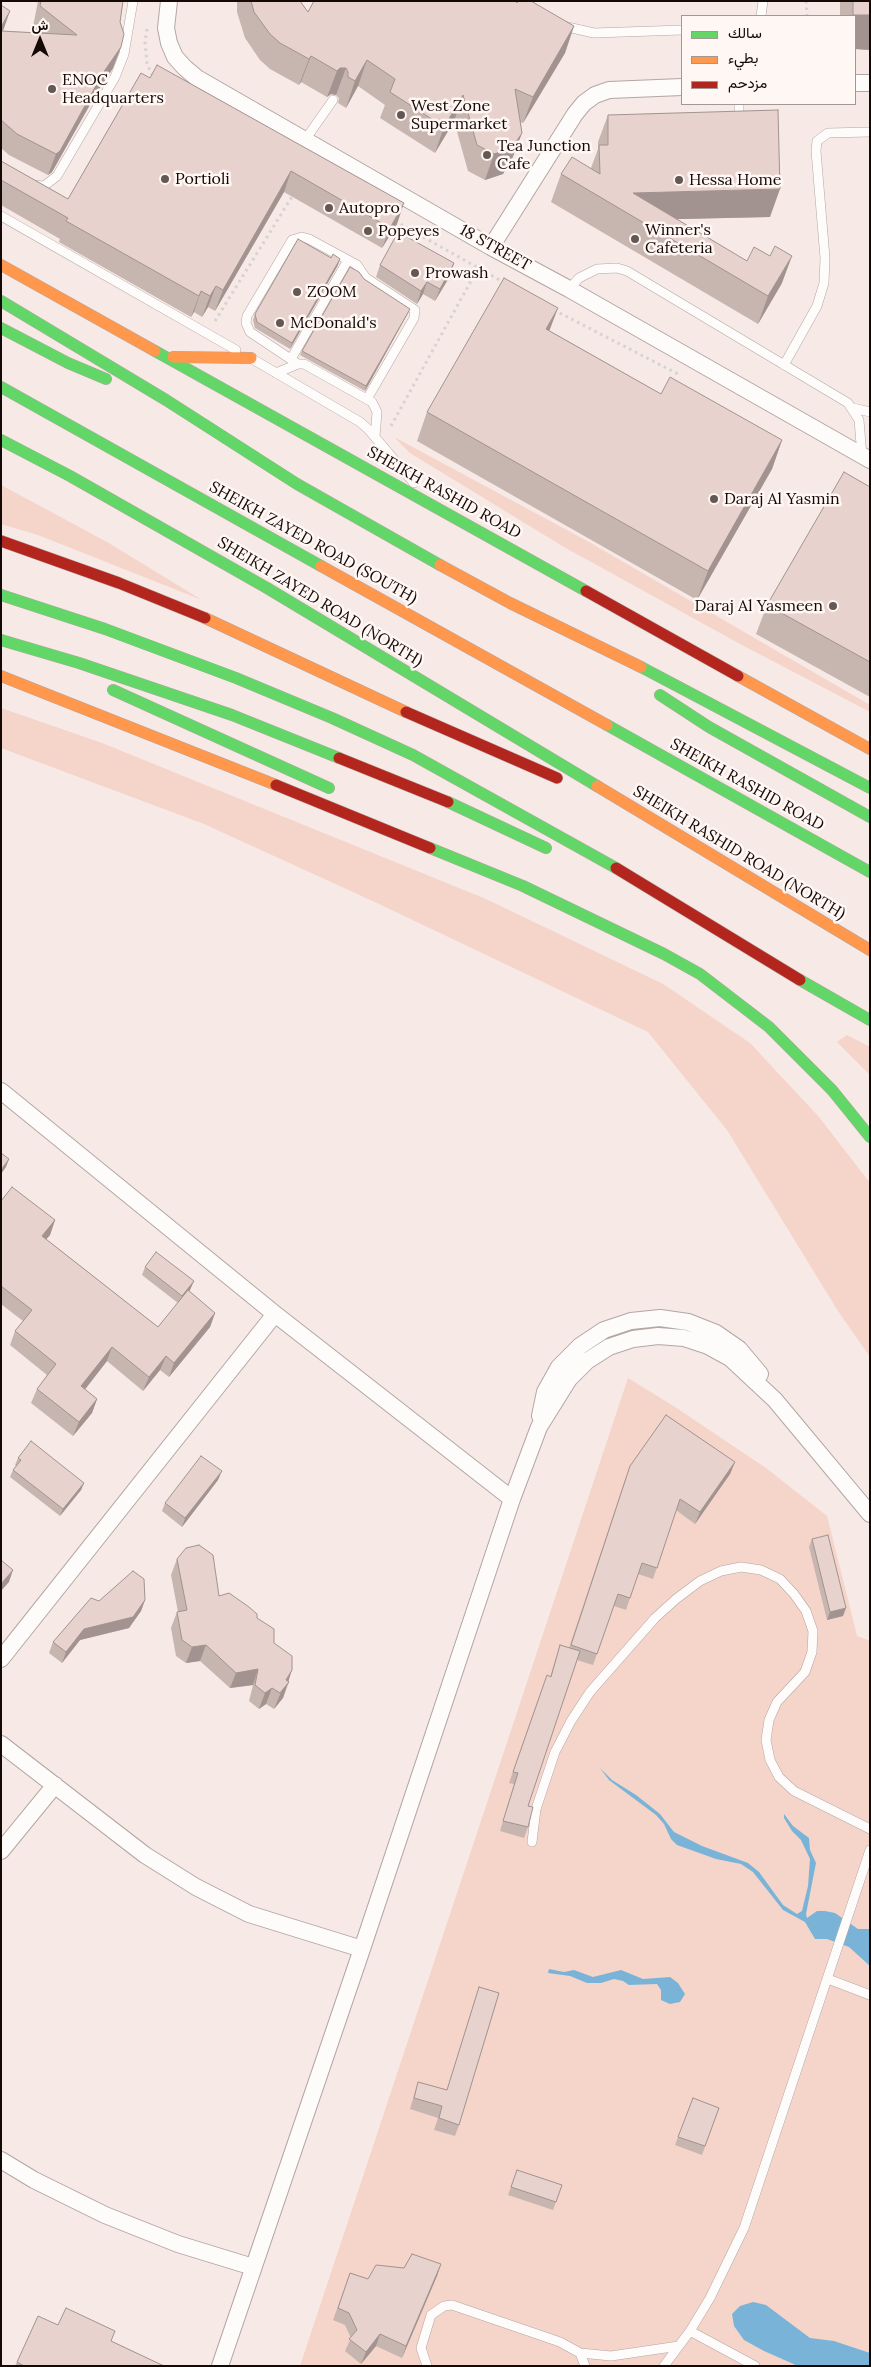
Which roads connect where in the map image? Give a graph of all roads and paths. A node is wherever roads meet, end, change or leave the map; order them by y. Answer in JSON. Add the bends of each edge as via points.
{"nodes":[{"id":1,"x":133,"y":1,"type":"edge"},
{"id":2,"x":169,"y":1,"type":"edge"},
{"id":3,"x":763,"y":1,"type":"edge"},
{"id":4,"x":806,"y":1,"type":"edge"},
{"id":5,"x":761,"y":15,"type":"edge"},
{"id":6,"x":807,"y":15,"type":"edge"},
{"id":7,"x":550,"y":20,"type":"edge"},
{"id":8,"x":681,"y":30,"type":"edge"},
{"id":9,"x":856,"y":83,"type":"edge"},
{"id":10,"x":870,"y":83,"type":"edge"},
{"id":11,"x":681,"y":87,"type":"edge"},
{"id":12,"x":333,"y":100,"type":"edge"},
{"id":13,"x":739,"y":105,"type":"edge"},
{"id":14,"x":729,"y":124,"type":"edge"},
{"id":15,"x":870,"y":132,"type":"edge"},
{"id":16,"x":306,"y":140,"type":"junction"},
{"id":17,"x":21,"y":180,"type":"edge"},
{"id":18,"x":297,"y":189,"type":"edge"},
{"id":19,"x":1,"y":216,"type":"edge"},
{"id":20,"x":491,"y":247,"type":"junction"},
{"id":21,"x":348,"y":260,"type":"junction"},
{"id":22,"x":1,"y":265,"type":"edge"},
{"id":23,"x":569,"y":289,"type":"junction"},
{"id":24,"x":1,"y":301,"type":"edge"},
{"id":25,"x":1,"y":328,"type":"edge"},
{"id":26,"x":208,"y":333,"type":"junction"},
{"id":27,"x":170,"y":357,"type":"junction"},
{"id":28,"x":251,"y":358,"type":"junction"},
{"id":29,"x":294,"y":362,"type":"junction"},
{"id":30,"x":784,"y":365,"type":"junction"},
{"id":31,"x":276,"y":373,"type":"junction"},
{"id":32,"x":1,"y":387,"type":"edge"},
{"id":33,"x":367,"y":399,"type":"junction"},
{"id":34,"x":166,"y":400,"type":"junction"},
{"id":35,"x":853,"y":408,"type":"junction"},
{"id":36,"x":870,"y":412,"type":"edge"},
{"id":37,"x":1,"y":440,"type":"edge"},
{"id":38,"x":378,"y":440,"type":"junction"},
{"id":39,"x":866,"y":458,"type":"edge"},
{"id":40,"x":434,"y":506,"type":"junction"},
{"id":41,"x":1,"y":541,"type":"edge"},
{"id":42,"x":1,"y":595,"type":"edge"},
{"id":43,"x":665,"y":636,"type":"junction"},
{"id":44,"x":1,"y":641,"type":"edge"},
{"id":45,"x":606,"y":649,"type":"junction"},
{"id":46,"x":755,"y":672,"type":"dead end"},
{"id":47,"x":74,"y":674,"type":"dead end"},
{"id":48,"x":1,"y":676,"type":"edge"},
{"id":49,"x":101,"y":685,"type":"dead end"},
{"id":50,"x":609,"y":727,"type":"joint"},
{"id":51,"x":870,"y":749,"type":"edge"},
{"id":52,"x":870,"y":788,"type":"edge"},
{"id":53,"x":338,"y":793,"type":"dead end"},
{"id":54,"x":617,"y":800,"type":"junction"},
{"id":55,"x":870,"y":817,"type":"edge"},
{"id":56,"x":416,"y":829,"type":"dead end"},
{"id":57,"x":557,"y":854,"type":"dead end"},
{"id":58,"x":870,"y":872,"type":"edge"},
{"id":59,"x":523,"y":886,"type":"junction"},
{"id":60,"x":653,"y":904,"type":"dead end"},
{"id":61,"x":870,"y":950,"type":"edge"},
{"id":62,"x":787,"y":973,"type":"junction"},
{"id":63,"x":870,"y":1020,"type":"edge"},
{"id":64,"x":1,"y":1091,"type":"edge"},
{"id":65,"x":870,"y":1137,"type":"edge"},
{"id":66,"x":275,"y":1314,"type":"junction"},
{"id":67,"x":512,"y":1499,"type":"junction"},
{"id":68,"x":870,"y":1514,"type":"edge"},
{"id":69,"x":1,"y":1659,"type":"edge"},
{"id":70,"x":1,"y":1744,"type":"edge"},
{"id":71,"x":55,"y":1785,"type":"junction"},
{"id":72,"x":870,"y":1828,"type":"edge"},
{"id":73,"x":532,"y":1842,"type":"dead end"},
{"id":74,"x":870,"y":1850,"type":"edge"},
{"id":75,"x":1,"y":1851,"type":"edge"},
{"id":76,"x":362,"y":1949,"type":"junction"},
{"id":77,"x":828,"y":1980,"type":"junction"},
{"id":78,"x":870,"y":1995,"type":"edge"},
{"id":79,"x":1,"y":2160,"type":"edge"},
{"id":80,"x":253,"y":2267,"type":"junction"},
{"id":81,"x":690,"y":2331,"type":"junction"},
{"id":82,"x":679,"y":2346,"type":"junction"},
{"id":83,"x":580,"y":2353,"type":"junction"},
{"id":84,"x":220,"y":2366,"type":"edge"},
{"id":85,"x":427,"y":2366,"type":"edge"},
{"id":86,"x":585,"y":2366,"type":"edge"},
{"id":87,"x":664,"y":2366,"type":"edge"},
{"id":88,"x":755,"y":2366,"type":"edge"}],
"edges":[{"from":1,"to":17,"type":"lane","via":[[119,70],[57,176],[44,186]]},
{"from":2,"to":16,"type":"street","name":"18 STREET","via":[[166,28],[169,43],[185,68]]},
{"from":3,"to":5,"type":"lane"},
{"from":4,"to":6,"type":"path"},
{"from":7,"to":8,"type":"lane","via":[[594,33]]},
{"from":9,"to":10,"type":"street"},
{"from":11,"to":20,"type":"street","via":[[609,90],[584,103]]},
{"from":12,"to":16,"type":"lane"},
{"from":13,"to":14,"type":"lane","via":[[743,124]]},
{"from":15,"to":30,"type":"lane","via":[[828,133],[818,141],[824,284],[816,306]]},
{"from":16,"to":20,"type":"street","name":"18 STREET"},
{"from":18,"to":26,"type":"path"},
{"from":19,"to":26,"type":"lane"},
{"from":20,"to":23,"type":"street","name":"18 STREET"},
{"from":20,"to":38,"type":"path"},
{"from":21,"to":29,"type":"lane"},
{"from":21,"to":29,"type":"lane","via":[[309,239],[292,240],[246,319],[250,332]]},
{"from":21,"to":33,"type":"lane","via":[[360,268],[366,278],[415,310],[414,318]]},
{"from":22,"to":27,"type":"highway","name":"SHEIKH RASHID ROAD"},
{"from":23,"to":30,"type":"lane","via":[[579,278],[597,269],[627,271]]},
{"from":23,"to":39,"type":"street","name":"18 STREET"},
{"from":24,"to":34,"type":"highway"},
{"from":25,"to":34,"type":"highway","via":[[100,377]]},
{"from":26,"to":28,"type":"lane"},
{"from":27,"to":28,"type":"highway"},
{"from":27,"to":40,"type":"highway","name":"SHEIKH RASHID ROAD"},
{"from":28,"to":31,"type":"lane"},
{"from":29,"to":31,"type":"lane"},
{"from":29,"to":33,"type":"lane","via":[[307,365]]},
{"from":30,"to":35,"type":"lane"},
{"from":31,"to":38,"type":"lane","via":[[360,422]]},
{"from":32,"to":50,"type":"highway","name":"SHEIKH ZAYED ROAD (SOUTH)"},
{"from":33,"to":38,"type":"lane","via":[[376,408]]},
{"from":34,"to":45,"type":"highway","via":[[367,525],[502,598]]},
{"from":35,"to":36,"type":"lane"},
{"from":35,"to":39,"type":"lane","via":[[860,420]]},
{"from":37,"to":54,"type":"highway","name":"SHEIKH ZAYED ROAD (NORTH)","via":[[267,588]]},
{"from":38,"to":40,"type":"lane"},
{"from":40,"to":43,"type":"highway","name":"SHEIKH RASHID ROAD"},
{"from":41,"to":54,"type":"highway","via":[[228,627],[498,754]]},
{"from":42,"to":62,"type":"highway","via":[[170,653],[324,714],[396,748],[630,876]]},
{"from":43,"to":46,"type":"highway"},
{"from":43,"to":51,"type":"highway","name":"SHEIKH RASHID ROAD"},
{"from":44,"to":47,"type":"highway"},
{"from":44,"to":57,"type":"highway","via":[[89,666],[240,718],[433,796]]},
{"from":45,"to":52,"type":"highway"},
{"from":45,"to":55,"type":"highway","via":[[645,684],[708,727]]},
{"from":48,"to":59,"type":"highway"},
{"from":49,"to":53,"type":"highway"},
{"from":50,"to":58,"type":"highway","name":"SHEIKH RASHID ROAD"},
{"from":54,"to":61,"type":"highway","name":"SHEIKH RASHID ROAD (NORTH)"},
{"from":56,"to":59,"type":"highway"},
{"from":59,"to":65,"type":"highway","via":[[700,974],[769,1027],[802,1058]]},
{"from":60,"to":62,"type":"highway"},
{"from":62,"to":63,"type":"highway"},
{"from":64,"to":66,"type":"street"},
{"from":66,"to":67,"type":"street"},
{"from":66,"to":69,"type":"street"},
{"from":67,"to":68,"type":"street","via":[[539,1427],[546,1392],[560,1367],[580,1346],[604,1330],[631,1321],[660,1318],[688,1322],[716,1333],[739,1349],[757,1369],[775,1400]]},
{"from":67,"to":76,"type":"street"},
{"from":70,"to":71,"type":"street"},
{"from":71,"to":75,"type":"street"},
{"from":71,"to":76,"type":"street","via":[[146,1855],[196,1887],[249,1914]]},
{"from":72,"to":73,"type":"lane","via":[[794,1791],[779,1778],[770,1760],[766,1740],[769,1720],[777,1702],[805,1672],[812,1652],[813,1631],[806,1611],[780,1580],[761,1570],[741,1567],[721,1571],[676,1598],[590,1692],[555,1752],[536,1809]]},
{"from":74,"to":77,"type":"lane"},
{"from":76,"to":80,"type":"street"},
{"from":77,"to":78,"type":"lane"},
{"from":77,"to":81,"type":"lane","via":[[744,2228]]},
{"from":79,"to":80,"type":"street","via":[[105,2215],[178,2244]]},
{"from":80,"to":84,"type":"street"},
{"from":81,"to":82,"type":"lane"},
{"from":81,"to":88,"type":"lane"},
{"from":82,"to":83,"type":"lane","via":[[611,2356]]},
{"from":82,"to":87,"type":"lane"},
{"from":83,"to":85,"type":"lane","via":[[551,2339],[452,2305],[444,2306],[431,2315],[422,2341],[421,2355]]},
{"from":83,"to":86,"type":"lane"}]}
